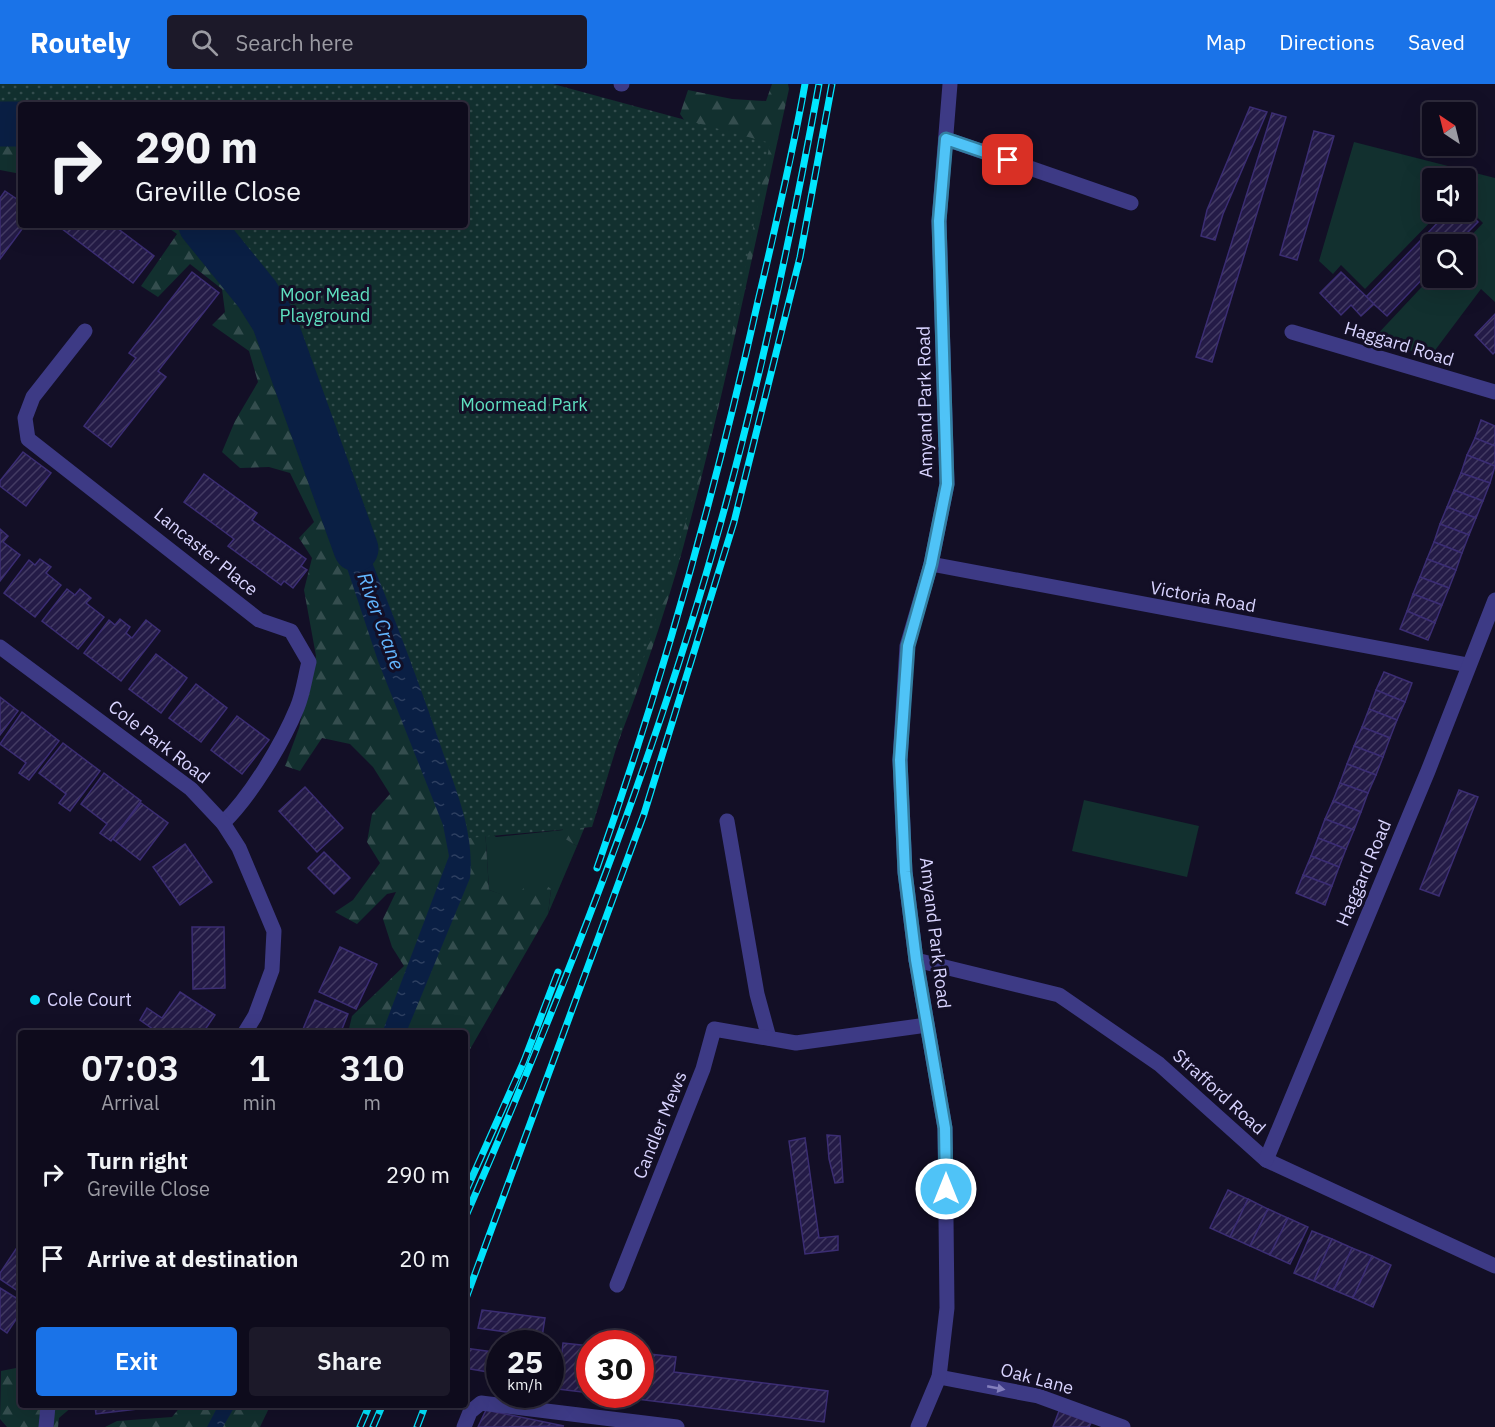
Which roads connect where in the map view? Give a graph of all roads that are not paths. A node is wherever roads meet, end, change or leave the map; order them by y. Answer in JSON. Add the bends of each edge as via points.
{"nodes":[{"id":1,"x":950,"y":84,"type":"edge"},
{"id":2,"x":946,"y":139,"type":"junction"},
{"id":3,"x":1131,"y":203,"type":"dead end"},
{"id":4,"x":85,"y":331,"type":"dead end"},
{"id":5,"x":1292,"y":332,"type":"dead end"},
{"id":6,"x":1495,"y":392,"type":"edge"},
{"id":7,"x":931,"y":564,"type":"junction"},
{"id":8,"x":1495,"y":600,"type":"edge"},
{"id":9,"x":0,"y":647,"type":"edge"},
{"id":10,"x":1468,"y":665,"type":"junction"},
{"id":11,"x":727,"y":821,"type":"dead end"},
{"id":12,"x":223,"y":823,"type":"junction"},
{"id":13,"x":916,"y":960,"type":"junction"},
{"id":14,"x":927,"y":1025,"type":"junction"},
{"id":15,"x":246,"y":1030,"type":"edge"},
{"id":16,"x":769,"y":1038,"type":"junction"},
{"id":17,"x":1266,"y":1160,"type":"junction"},
{"id":18,"x":1495,"y":1266,"type":"edge"},
{"id":19,"x":617,"y":1285,"type":"dead end"},
{"id":20,"x":939,"y":1377,"type":"junction"},
{"id":21,"x":48,"y":1408,"type":"edge"},
{"id":22,"x":46,"y":1427,"type":"edge"},
{"id":23,"x":464,"y":1427,"type":"edge"},
{"id":24,"x":677,"y":1427,"type":"edge"},
{"id":25,"x":918,"y":1427,"type":"edge"},
{"id":26,"x":1123,"y":1427,"type":"edge"}],
"edges":[{"from":1,"to":2,"type":"street","name":"Amyand Park Road"},
{"from":2,"to":3,"type":"street"},
{"from":2,"to":7,"type":"street","name":"Amyand Park Road","via":[[939,221],[947,484]]},
{"from":4,"to":12,"type":"street","name":"Lancaster Place","via":[[33,397],[25,418],[28,439],[259,620],[291,631],[309,662],[297,708],[239,808]]},
{"from":5,"to":6,"type":"street","name":"Haggard Road"},
{"from":7,"to":10,"type":"street","name":"Victoria Road"},
{"from":7,"to":13,"type":"street","name":"Amyand Park Road","via":[[908,646],[900,760],[905,872]]},
{"from":8,"to":10,"type":"street","name":"Haggard Road"},
{"from":9,"to":12,"type":"street","name":"Cole Park Road","via":[[191,789]]},
{"from":10,"to":17,"type":"street","name":"Haggard Road","via":[[1428,771]]},
{"from":11,"to":16,"type":"street","via":[[757,994]]},
{"from":12,"to":15,"type":"street","name":"Cole Park Road","via":[[239,848],[273,931],[272,970]]},
{"from":13,"to":14,"type":"street","name":"Amyand Park Road"},
{"from":13,"to":17,"type":"street","name":"Strafford Road","via":[[1059,995],[1159,1064]]},
{"from":14,"to":16,"type":"street","name":"Candler Mews","via":[[796,1043]]},
{"from":14,"to":20,"type":"street","name":"Amyand Park Road","via":[[945,1128],[947,1308]]},
{"from":16,"to":19,"type":"street","name":"Candler Mews","via":[[714,1029],[703,1069]]},
{"from":17,"to":18,"type":"street","name":"Strafford Road"},
{"from":20,"to":25,"type":"street","name":"Amyand Park Road"},
{"from":20,"to":26,"type":"street","name":"Oak Lane","one_way":true,"via":[[1038,1396]]},
{"from":21,"to":22,"type":"street"},
{"from":23,"to":24,"type":"street","via":[[470,1412],[481,1403]]}]}
